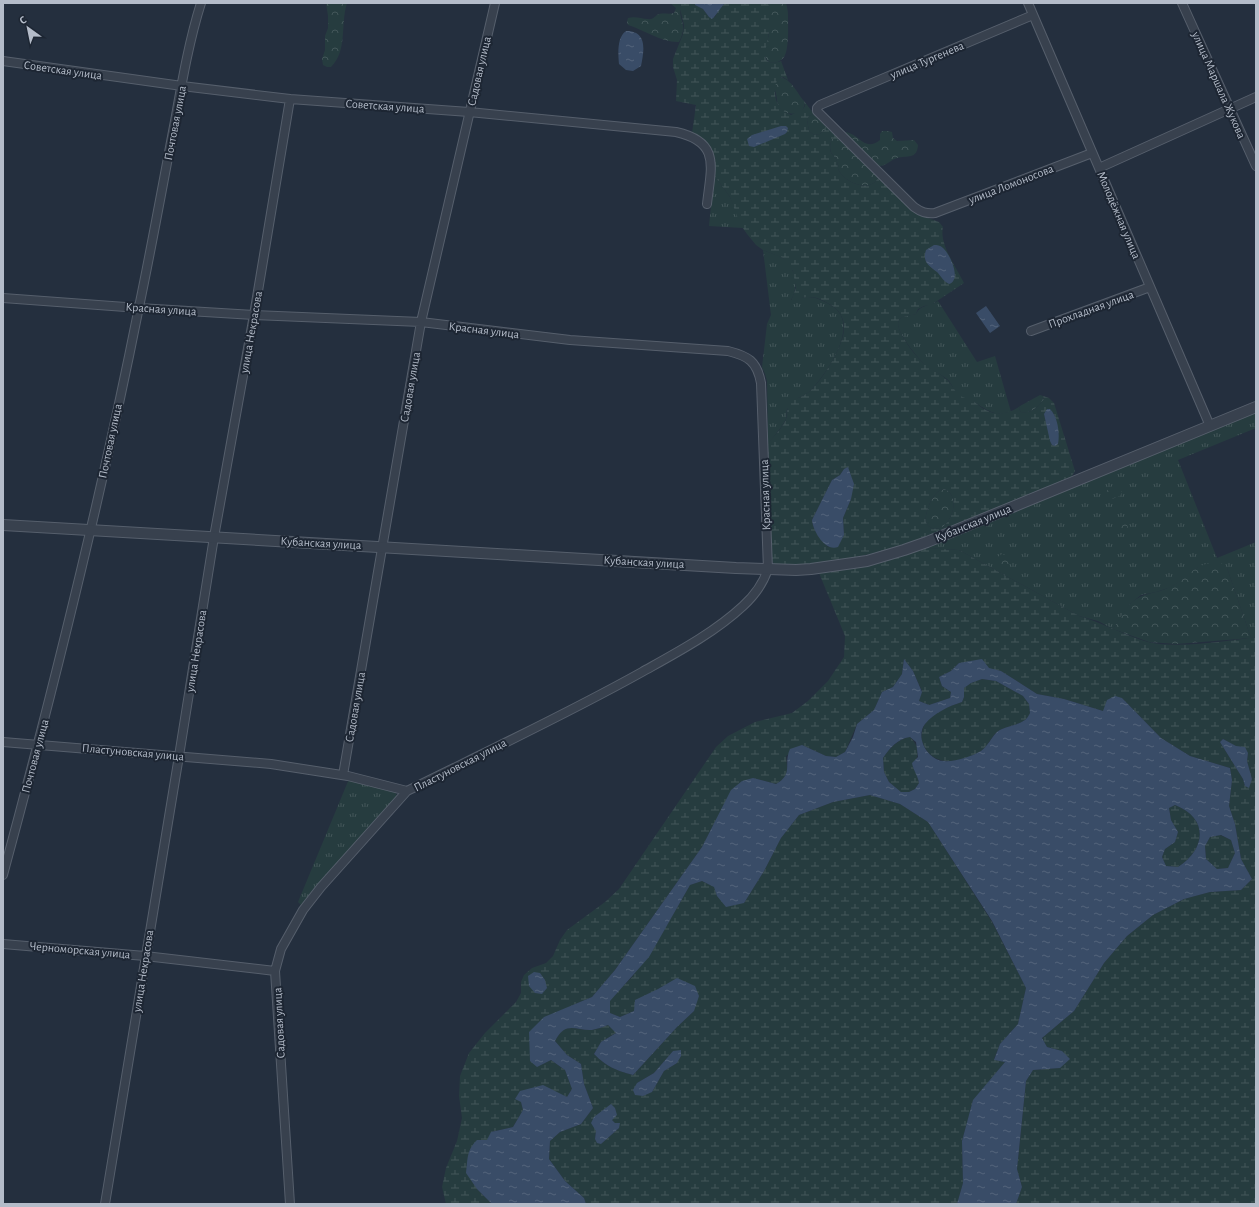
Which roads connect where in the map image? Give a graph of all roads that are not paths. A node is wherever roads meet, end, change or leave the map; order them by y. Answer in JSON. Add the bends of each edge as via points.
{"nodes":[{"id":1,"x":201,"y":3,"type":"edge"},
{"id":2,"x":495,"y":3,"type":"edge"},
{"id":3,"x":1028,"y":3,"type":"edge"},
{"id":4,"x":1182,"y":3,"type":"edge"},
{"id":5,"x":1033,"y":15,"type":"junction"},
{"id":6,"x":3,"y":61,"type":"edge"},
{"id":7,"x":182,"y":86,"type":"junction"},
{"id":8,"x":1256,"y":97,"type":"edge"},
{"id":9,"x":290,"y":99,"type":"junction"},
{"id":10,"x":1230,"y":108,"type":"junction"},
{"id":11,"x":469,"y":112,"type":"junction"},
{"id":12,"x":1092,"y":153,"type":"junction"},
{"id":13,"x":1256,"y":166,"type":"edge"},
{"id":14,"x":1099,"y":168,"type":"junction"},
{"id":15,"x":707,"y":204,"type":"dead end"},
{"id":16,"x":929,"y":214,"type":"joint"},
{"id":17,"x":1150,"y":287,"type":"junction"},
{"id":18,"x":3,"y":298,"type":"edge"},
{"id":19,"x":139,"y":308,"type":"junction"},
{"id":20,"x":254,"y":315,"type":"junction"},
{"id":21,"x":421,"y":322,"type":"junction"},
{"id":22,"x":1032,"y":332,"type":"dead end"},
{"id":23,"x":1256,"y":407,"type":"edge"},
{"id":24,"x":1210,"y":426,"type":"junction"},
{"id":25,"x":3,"y":525,"type":"edge"},
{"id":26,"x":90,"y":531,"type":"junction"},
{"id":27,"x":214,"y":537,"type":"junction"},
{"id":28,"x":382,"y":546,"type":"junction"},
{"id":29,"x":768,"y":569,"type":"junction"},
{"id":30,"x":3,"y":742,"type":"edge"},
{"id":31,"x":38,"y":744,"type":"junction"},
{"id":32,"x":179,"y":756,"type":"junction"},
{"id":33,"x":344,"y":775,"type":"junction"},
{"id":34,"x":407,"y":791,"type":"junction"},
{"id":35,"x":3,"y":875,"type":"edge"},
{"id":36,"x":3,"y":944,"type":"edge"},
{"id":37,"x":145,"y":956,"type":"junction"},
{"id":38,"x":276,"y":971,"type":"junction"},
{"id":39,"x":105,"y":1204,"type":"edge"},
{"id":40,"x":290,"y":1204,"type":"edge"}],
"edges":[{"from":1,"to":7,"type":"street","name":"Почтовая улица"},
{"from":2,"to":11,"type":"street","name":"Садовая улица"},
{"from":3,"to":5,"type":"street","name":"Молодёжная улица"},
{"from":4,"to":10,"type":"street","name":"улица Маршала Жукова"},
{"from":5,"to":12,"type":"street","name":"Молодёжная улица"},
{"from":5,"to":16,"type":"street","name":"улица Тургенева","via":[[817,108],[820,116],[914,207]]},
{"from":6,"to":7,"type":"street","name":"Советская улица"},
{"from":7,"to":9,"type":"street","name":"Советская улица"},
{"from":7,"to":19,"type":"street","name":"Почтовая улица"},
{"from":8,"to":10,"type":"street"},
{"from":9,"to":11,"type":"street","name":"Советская улица"},
{"from":9,"to":20,"type":"street","name":"улица Некрасова"},
{"from":10,"to":13,"type":"street","name":"улица Маршала Жукова"},
{"from":10,"to":14,"type":"street"},
{"from":11,"to":15,"type":"street","name":"Советская улица","via":[[664,130],[693,137],[705,145],[709,153],[711,171]]},
{"from":11,"to":21,"type":"street","name":"Садовая улица"},
{"from":12,"to":14,"type":"street","name":"Молодёжная улица"},
{"from":12,"to":16,"type":"street","name":"улица Ломоносова"},
{"from":14,"to":17,"type":"street","name":"Молодёжная улица"},
{"from":17,"to":22,"type":"street","name":"Прохладная улица"},
{"from":17,"to":24,"type":"street","name":"Молодёжная улица"},
{"from":18,"to":19,"type":"street","name":"Красная улица"},
{"from":19,"to":20,"type":"street","name":"Красная улица"},
{"from":19,"to":26,"type":"street","name":"Почтовая улица"},
{"from":20,"to":21,"type":"street","name":"Красная улица"},
{"from":20,"to":27,"type":"street","name":"улица Некрасова"},
{"from":21,"to":28,"type":"street","name":"Садовая улица"},
{"from":21,"to":29,"type":"street","name":"Красная улица","via":[[570,340],[728,351],[750,359],[757,368],[762,382]]},
{"from":23,"to":24,"type":"street","name":"Кубанская улица"},
{"from":24,"to":29,"type":"street","name":"Кубанская улица","via":[[904,550],[867,561],[830,567]]},
{"from":25,"to":26,"type":"street","name":"Кубанская улица"},
{"from":26,"to":27,"type":"street","name":"Кубанская улица"},
{"from":26,"to":31,"type":"street","name":"Почтовая улица"},
{"from":27,"to":28,"type":"street","name":"Кубанская улица"},
{"from":27,"to":32,"type":"street","name":"улица Некрасова"},
{"from":28,"to":29,"type":"street","name":"Кубанская улица"},
{"from":28,"to":33,"type":"street","name":"Садовая улица"},
{"from":29,"to":34,"type":"street","name":"Пластуновская улица","via":[[763,582],[749,600],[708,633],[610,690]]},
{"from":30,"to":31,"type":"street","name":"Пластуновская улица"},
{"from":31,"to":32,"type":"street","name":"Пластуновская улица"},
{"from":31,"to":35,"type":"street","name":"Почтовая улица"},
{"from":32,"to":33,"type":"street","name":"Пластуновская улица","via":[[271,764]]},
{"from":32,"to":37,"type":"street","name":"улица Некрасова"},
{"from":33,"to":34,"type":"street","name":"Пластуновская улица"},
{"from":34,"to":38,"type":"street","name":"Садовая улица","via":[[334,871],[303,910],[281,949]]},
{"from":36,"to":37,"type":"street","name":"Черноморская улица"},
{"from":37,"to":38,"type":"street","name":"Черноморская улица"},
{"from":37,"to":39,"type":"street","name":"улица Некрасова"},
{"from":38,"to":40,"type":"street","name":"Садовая улица"}]}
